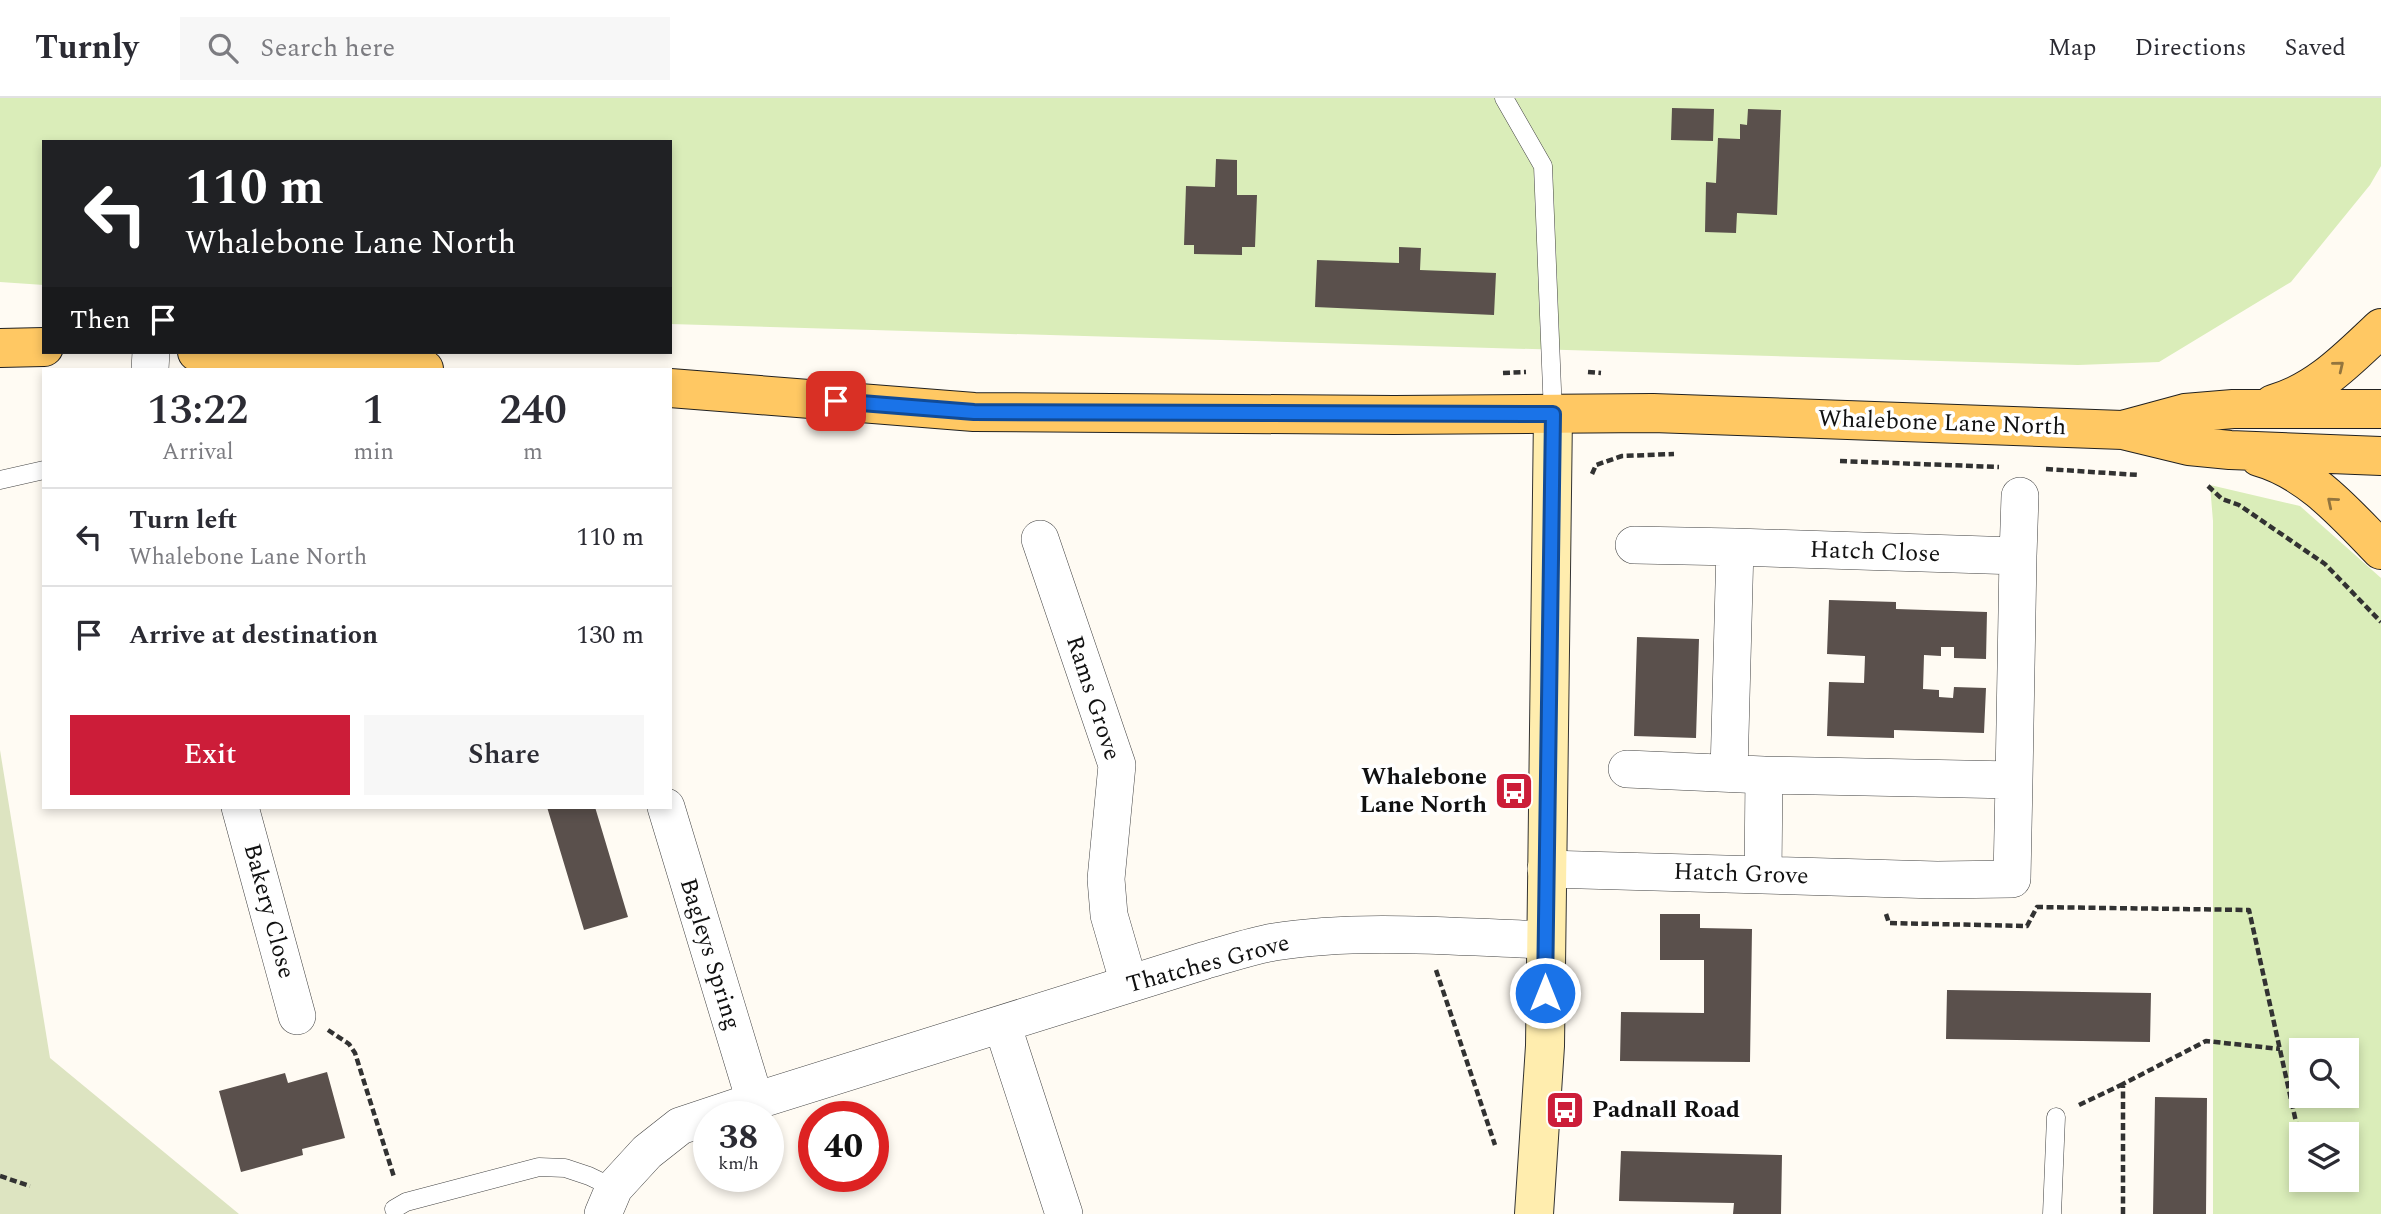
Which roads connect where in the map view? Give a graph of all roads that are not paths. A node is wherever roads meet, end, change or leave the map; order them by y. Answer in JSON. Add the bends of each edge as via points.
{"nodes":[{"id":1,"x":1504,"y":98,"type":"edge"},
{"id":2,"x":2381,"y":328,"type":"edge"},
{"id":3,"x":42,"y":347,"type":"edge"},
{"id":4,"x":0,"y":348,"type":"edge"},
{"id":5,"x":224,"y":354,"type":"edge"},
{"id":6,"x":411,"y":368,"type":"edge"},
{"id":7,"x":672,"y":388,"type":"edge"},
{"id":8,"x":2233,"y":409,"type":"junction"},
{"id":9,"x":2381,"y":409,"type":"edge"},
{"id":10,"x":1553,"y":414,"type":"junction"},
{"id":11,"x":2123,"y":430,"type":"junction"},
{"id":12,"x":2230,"y":450,"type":"junction"},
{"id":13,"x":2381,"y":456,"type":"edge"},
{"id":14,"x":42,"y":470,"type":"edge"},
{"id":15,"x":2021,"y":477,"type":"road end"},
{"id":16,"x":0,"y":480,"type":"edge"},
{"id":17,"x":1040,"y":539,"type":"dead end"},
{"id":18,"x":1633,"y":545,"type":"dead end"},
{"id":19,"x":1735,"y":547,"type":"junction"},
{"id":20,"x":2381,"y":550,"type":"edge"},
{"id":21,"x":2018,"y":556,"type":"junction"},
{"id":22,"x":1627,"y":769,"type":"dead end"},
{"id":23,"x":1746,"y":774,"type":"junction"},
{"id":24,"x":2014,"y":779,"type":"junction"},
{"id":25,"x":241,"y":809,"type":"edge"},
{"id":26,"x":667,"y":809,"type":"edge"},
{"id":27,"x":1546,"y":869,"type":"junction"},
{"id":28,"x":1763,"y":875,"type":"junction"},
{"id":29,"x":1546,"y":940,"type":"junction"},
{"id":30,"x":1129,"y":984,"type":"junction"},
{"id":31,"x":309,"y":1018,"type":"road end"},
{"id":32,"x":1002,"y":1024,"type":"junction"},
{"id":33,"x":755,"y":1101,"type":"joint"},
{"id":34,"x":2056,"y":1117,"type":"road end"},
{"id":35,"x":693,"y":1122,"type":"edge"},
{"id":36,"x":609,"y":1201,"type":"edge"},
{"id":37,"x":400,"y":1205,"type":"road end"},
{"id":38,"x":1064,"y":1214,"type":"edge"},
{"id":39,"x":1534,"y":1214,"type":"edge"},
{"id":40,"x":2052,"y":1214,"type":"edge"}],
"edges":[{"from":1,"to":10,"type":"lane","via":[[1543,166]]},
{"from":8,"to":2,"type":"main road","one_way":true,"via":[[2276,403],[2312,387]]},
{"from":3,"to":4,"type":"main road"},
{"from":5,"to":6,"type":"main road"},
{"from":7,"to":10,"type":"main road","name":"Whalebone Lane North","via":[[974,412]]},
{"from":8,"to":9,"type":"main road","name":"Whalebone Lane North"},
{"from":8,"to":11,"type":"main road","name":"Whalebone Lane North","via":[[2185,413]]},
{"from":10,"to":11,"type":"main road","name":"Whalebone Lane North","via":[[1679,414]]},
{"from":10,"to":27,"type":"street"},
{"from":11,"to":12,"type":"main road","name":"Whalebone Lane North","via":[[2189,446]]},
{"from":12,"to":13,"type":"main road","name":"Whalebone Lane North"},
{"from":20,"to":12,"type":"main road","one_way":true,"via":[[2304,478],[2265,459]]},
{"from":14,"to":16,"type":"lane"},
{"from":15,"to":21,"type":"street"},
{"from":17,"to":30,"type":"street","name":"Rams Grove","via":[[1117,765],[1106,878],[1109,915]]},
{"from":18,"to":19,"type":"street","name":"Hatch Close"},
{"from":19,"to":21,"type":"street","name":"Hatch Close"},
{"from":19,"to":23,"type":"street"},
{"from":21,"to":24,"type":"street"},
{"from":22,"to":23,"type":"street"},
{"from":23,"to":24,"type":"street"},
{"from":23,"to":28,"type":"street"},
{"from":24,"to":28,"type":"street","name":"Hatch Grove","via":[[2012,879]]},
{"from":25,"to":31,"type":"street","name":"Bakery Close"},
{"from":26,"to":33,"type":"street","name":"Bagleys Spring"},
{"from":27,"to":28,"type":"street","name":"Hatch Grove"},
{"from":27,"to":29,"type":"street"},
{"from":29,"to":30,"type":"street","name":"Thatches Grove","via":[[1329,936],[1273,942]]},
{"from":29,"to":39,"type":"street","via":[[1545,1046]]},
{"from":30,"to":32,"type":"street","name":"Thatches Grove"},
{"from":32,"to":33,"type":"street","name":"Thatches Grove"},
{"from":32,"to":38,"type":"street"},
{"from":34,"to":40,"type":"lane"},
{"from":35,"to":36,"type":"street","name":"Thatches Grove","via":[[680,1126],[647,1152]]},
{"from":36,"to":37,"type":"lane","via":[[589,1176],[565,1168],[539,1167]]}]}
